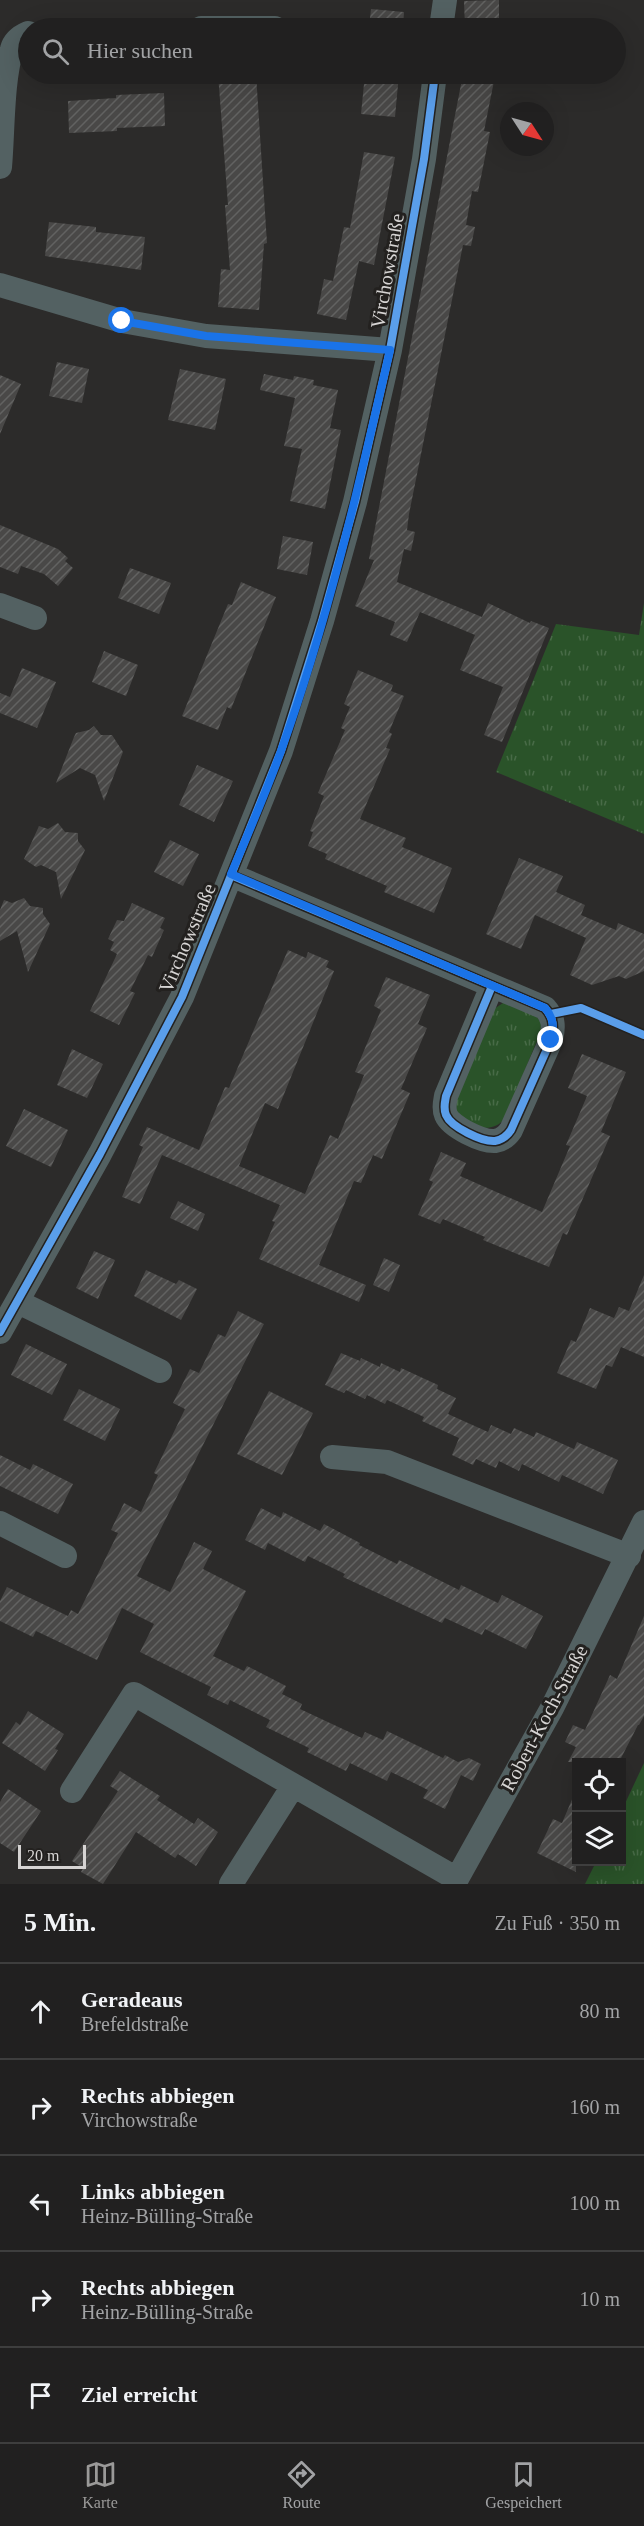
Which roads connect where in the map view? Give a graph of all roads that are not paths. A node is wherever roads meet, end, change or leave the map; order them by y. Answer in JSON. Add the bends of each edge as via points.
{"nodes":[{"id":1,"x":445,"y":0,"type":"edge"},
{"id":2,"x":442,"y":18,"type":"edge"},
{"id":3,"x":18,"y":39,"type":"edge"},
{"id":4,"x":434,"y":84,"type":"edge"},
{"id":5,"x":0,"y":167,"type":"edge"},
{"id":6,"x":0,"y":285,"type":"edge"},
{"id":7,"x":390,"y":350,"type":"junction"},
{"id":8,"x":0,"y":605,"type":"edge"},
{"id":9,"x":35,"y":618,"type":"dead end"},
{"id":10,"x":231,"y":874,"type":"junction"},
{"id":11,"x":492,"y":986,"type":"junction"},
{"id":12,"x":18,"y":1302,"type":"junction"},
{"id":13,"x":0,"y":1332,"type":"edge"},
{"id":14,"x":160,"y":1371,"type":"dead end"},
{"id":15,"x":332,"y":1457,"type":"dead end"},
{"id":16,"x":644,"y":1522,"type":"edge"},
{"id":17,"x":0,"y":1523,"type":"edge"},
{"id":18,"x":65,"y":1556,"type":"dead end"},
{"id":19,"x":628,"y":1556,"type":"junction"},
{"id":20,"x":293,"y":1786,"type":"junction"},
{"id":21,"x":72,"y":1791,"type":"dead end"},
{"id":22,"x":455,"y":1882,"type":"edge"},
{"id":23,"x":231,"y":1884,"type":"edge"}],
"edges":[{"from":1,"to":2,"type":"street"},
{"from":3,"to":5,"type":"street","via":[[12,46],[8,70]]},
{"from":4,"to":7,"type":"street","name":"Virchowstraße"},
{"from":6,"to":7,"type":"street","via":[[122,321],[206,336]]},
{"from":7,"to":10,"type":"street","name":"Virchowstraße","via":[[355,502],[322,621],[281,752]]},
{"from":8,"to":9,"type":"street"},
{"from":10,"to":11,"type":"street"},
{"from":10,"to":12,"type":"street","name":"Virchowstraße","via":[[182,997]]},
{"from":11,"to":11,"type":"street","via":[[545,1008],[554,1026],[514,1124],[506,1137],[496,1141],[457,1127],[444,1109],[446,1095]]},
{"from":12,"to":13,"type":"street","name":"Virchowstraße"},
{"from":12,"to":14,"type":"street"},
{"from":15,"to":19,"type":"street","via":[[387,1462]]},
{"from":16,"to":19,"type":"street","name":"Robert-Koch-Straße"},
{"from":17,"to":18,"type":"street"},
{"from":19,"to":22,"type":"street","name":"Robert-Koch-Straße","via":[[552,1708]]},
{"from":20,"to":21,"type":"street","name":"Robert-Koch-Straße","via":[[134,1694]]},
{"from":20,"to":22,"type":"street","name":"Robert-Koch-Straße"},
{"from":20,"to":23,"type":"street"}]}
